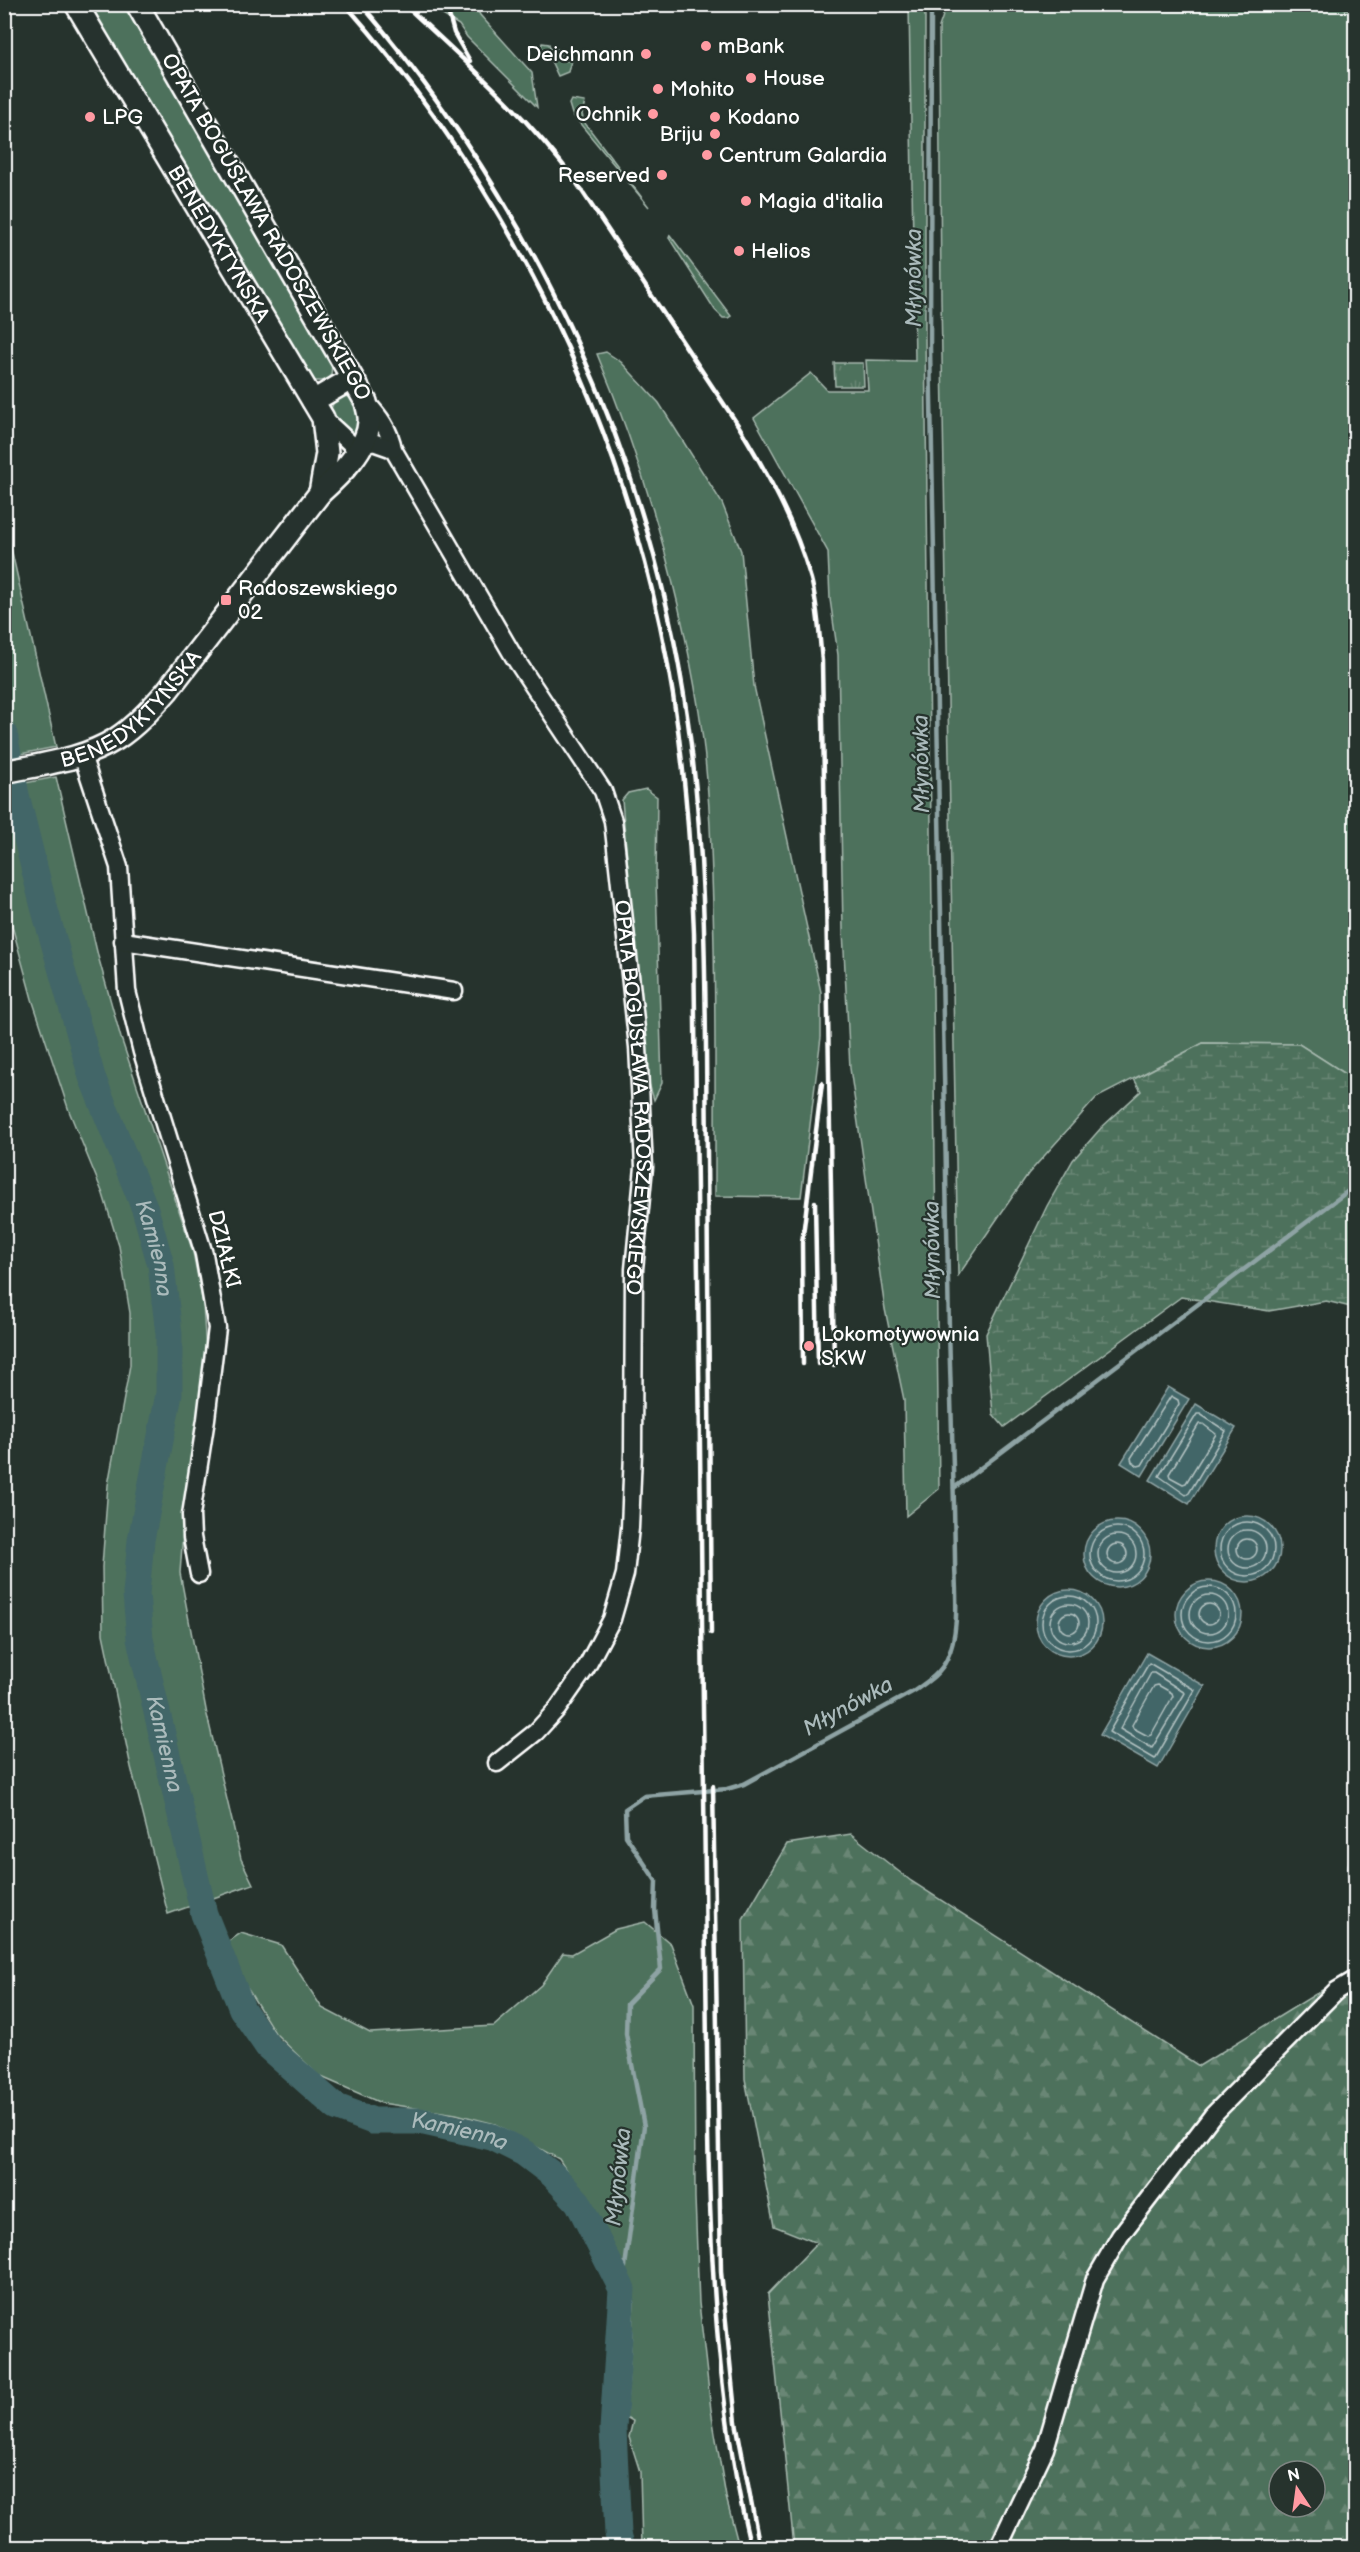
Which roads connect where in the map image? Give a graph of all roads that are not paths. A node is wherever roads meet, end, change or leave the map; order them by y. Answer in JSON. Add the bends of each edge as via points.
{"nodes":[{"id":1,"x":136,"y":4,"type":"edge"},
{"id":2,"x":76,"y":5,"type":"edge"},
{"id":3,"x":351,"y":379,"type":"junction"},
{"id":4,"x":366,"y":402,"type":"junction"},
{"id":5,"x":318,"y":409,"type":"junction"},
{"id":6,"x":360,"y":447,"type":"junction"},
{"id":7,"x":393,"y":449,"type":"junction"},
{"id":8,"x":320,"y":493,"type":"junction"},
{"id":9,"x":82,"y":755,"type":"junction"},
{"id":10,"x":4,"y":772,"type":"edge"},
{"id":11,"x":123,"y":941,"type":"junction"},
{"id":12,"x":449,"y":990,"type":"dead end"},
{"id":13,"x":199,"y":1574,"type":"dead end"},
{"id":14,"x":497,"y":1763,"type":"dead end"},
{"id":15,"x":1356,"y":1979,"type":"edge"},
{"id":16,"x":998,"y":2547,"type":"edge"}],
"edges":[{"from":1,"to":3,"type":"street","name":"OPATA BOGUSŁAWA RADOSZEWSKIEGO"},
{"from":2,"to":5,"type":"street","name":"BENEDYKTYŃSKA"},
{"from":3,"to":4,"type":"street","name":"OPATA BOGUSŁAWA RADOSZEWSKIEGO"},
{"from":3,"to":5,"type":"street"},
{"from":4,"to":6,"type":"street","name":"BENEDYKTYŃSKA","via":[[370,421]]},
{"from":4,"to":7,"type":"street","name":"OPATA BOGUSŁAWA RADOSZEWSKIEGO","via":[[379,415]]},
{"from":5,"to":6,"type":"street","name":"OPATA BOGUSŁAWA RADOSZEWSKIEGO","via":[[351,444]]},
{"from":5,"to":8,"type":"street","name":"BENEDYKTYŃSKA","via":[[327,453]]},
{"from":6,"to":7,"type":"street","via":[[373,442]]},
{"from":6,"to":8,"type":"street","name":"BENEDYKTYŃSKA"},
{"from":7,"to":14,"type":"street","name":"OPATA BOGUSŁAWA RADOSZEWSKIEGO","via":[[514,657],[610,805],[641,1094],[644,1167],[634,1269],[633,1453],[625,1574],[612,1619],[586,1668],[536,1732]]},
{"from":8,"to":9,"type":"street","name":"BENEDYKTYŃSKA","via":[[151,708],[116,739]]},
{"from":9,"to":10,"type":"street","name":"BENEDYKTYŃSKA"},
{"from":9,"to":11,"type":"street","name":"DZIAŁKI","via":[[119,867]]},
{"from":11,"to":12,"type":"street"},
{"from":11,"to":13,"type":"street","name":"DZIAŁKI","via":[[127,991],[142,1052],[204,1254],[216,1314],[206,1419],[191,1515]]},
{"from":15,"to":16,"type":"street","via":[[1336,1991],[1212,2116],[1120,2236],[1095,2279],[1046,2449]]}]}
